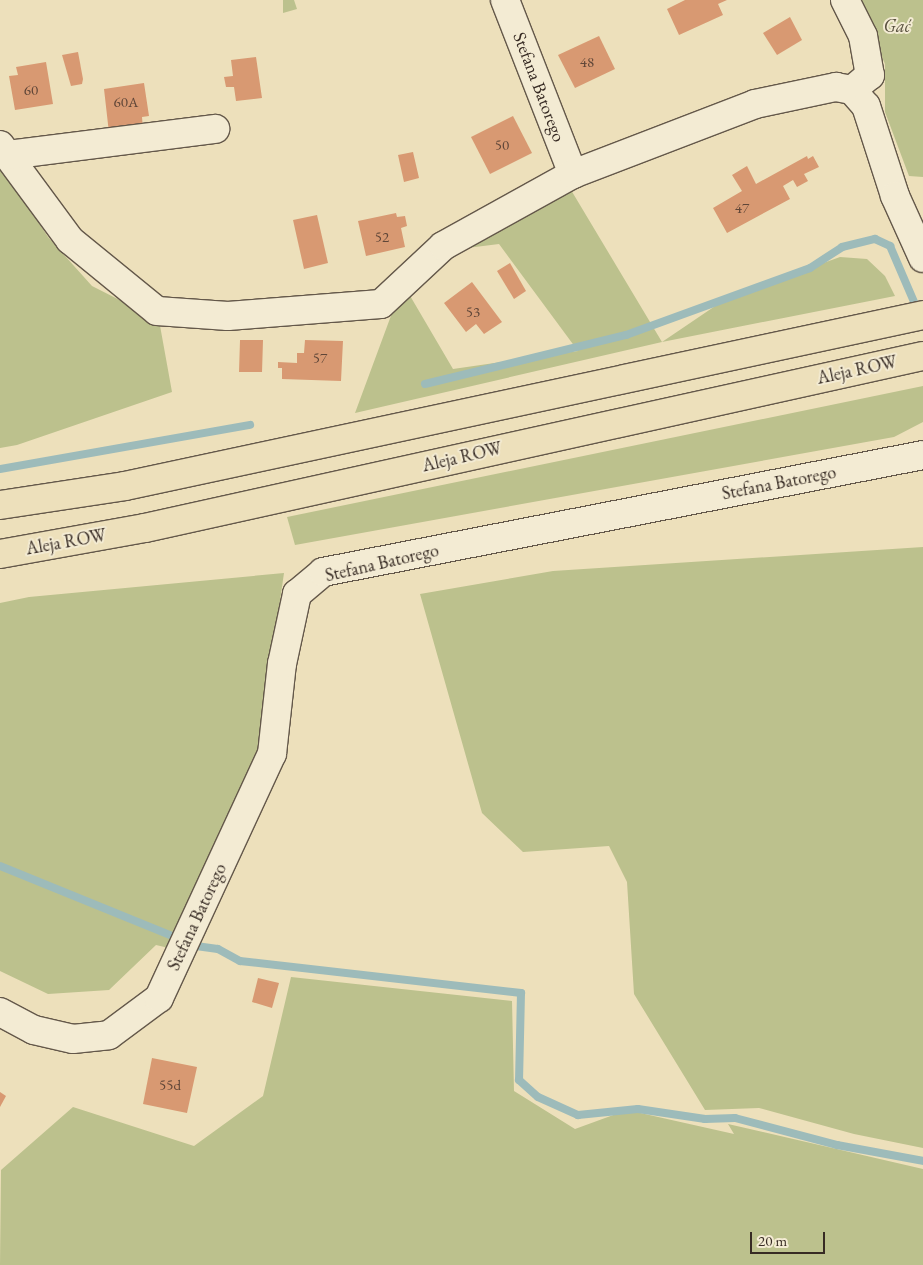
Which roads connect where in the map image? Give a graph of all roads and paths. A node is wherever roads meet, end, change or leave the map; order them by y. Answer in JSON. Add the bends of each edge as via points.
{"nodes":[{"id":1,"x":504,"y":0,"type":"edge"},
{"id":2,"x":845,"y":0,"type":"edge"},
{"id":3,"x":852,"y":90,"type":"junction"},
{"id":4,"x":215,"y":129,"type":"dead end"},
{"id":5,"x":4,"y":150,"type":"edge"},
{"id":6,"x":573,"y":174,"type":"junction"},
{"id":7,"x":923,"y":258,"type":"edge"},
{"id":8,"x":923,"y":315,"type":"edge"},
{"id":9,"x":919,"y":357,"type":"edge"},
{"id":10,"x":923,"y":455,"type":"edge"},
{"id":11,"x":0,"y":506,"type":"edge"},
{"id":12,"x":0,"y":554,"type":"edge"},
{"id":13,"x":0,"y":1012,"type":"edge"}],
"edges":[{"from":1,"to":6,"type":"street","name":"Stefana Batorego"},
{"from":2,"to":3,"type":"street","via":[[863,36],[870,75]]},
{"from":3,"to":6,"type":"street","via":[[836,87],[756,104]]},
{"from":3,"to":7,"type":"street","via":[[866,106],[895,196]]},
{"from":4,"to":5,"type":"street"},
{"from":5,"to":6,"type":"street","via":[[70,240],[157,311],[228,316],[381,304],[444,246]]},
{"from":8,"to":11,"type":"main road","via":[[135,484]]},
{"from":9,"to":12,"type":"main road","name":"Aleja ROW","via":[[145,528]]},
{"from":10,"to":13,"type":"street","name":"Stefana Batorego","via":[[323,572],[297,594],[282,664],[272,754],[159,998],[109,1035],[73,1039],[34,1030]]}]}
